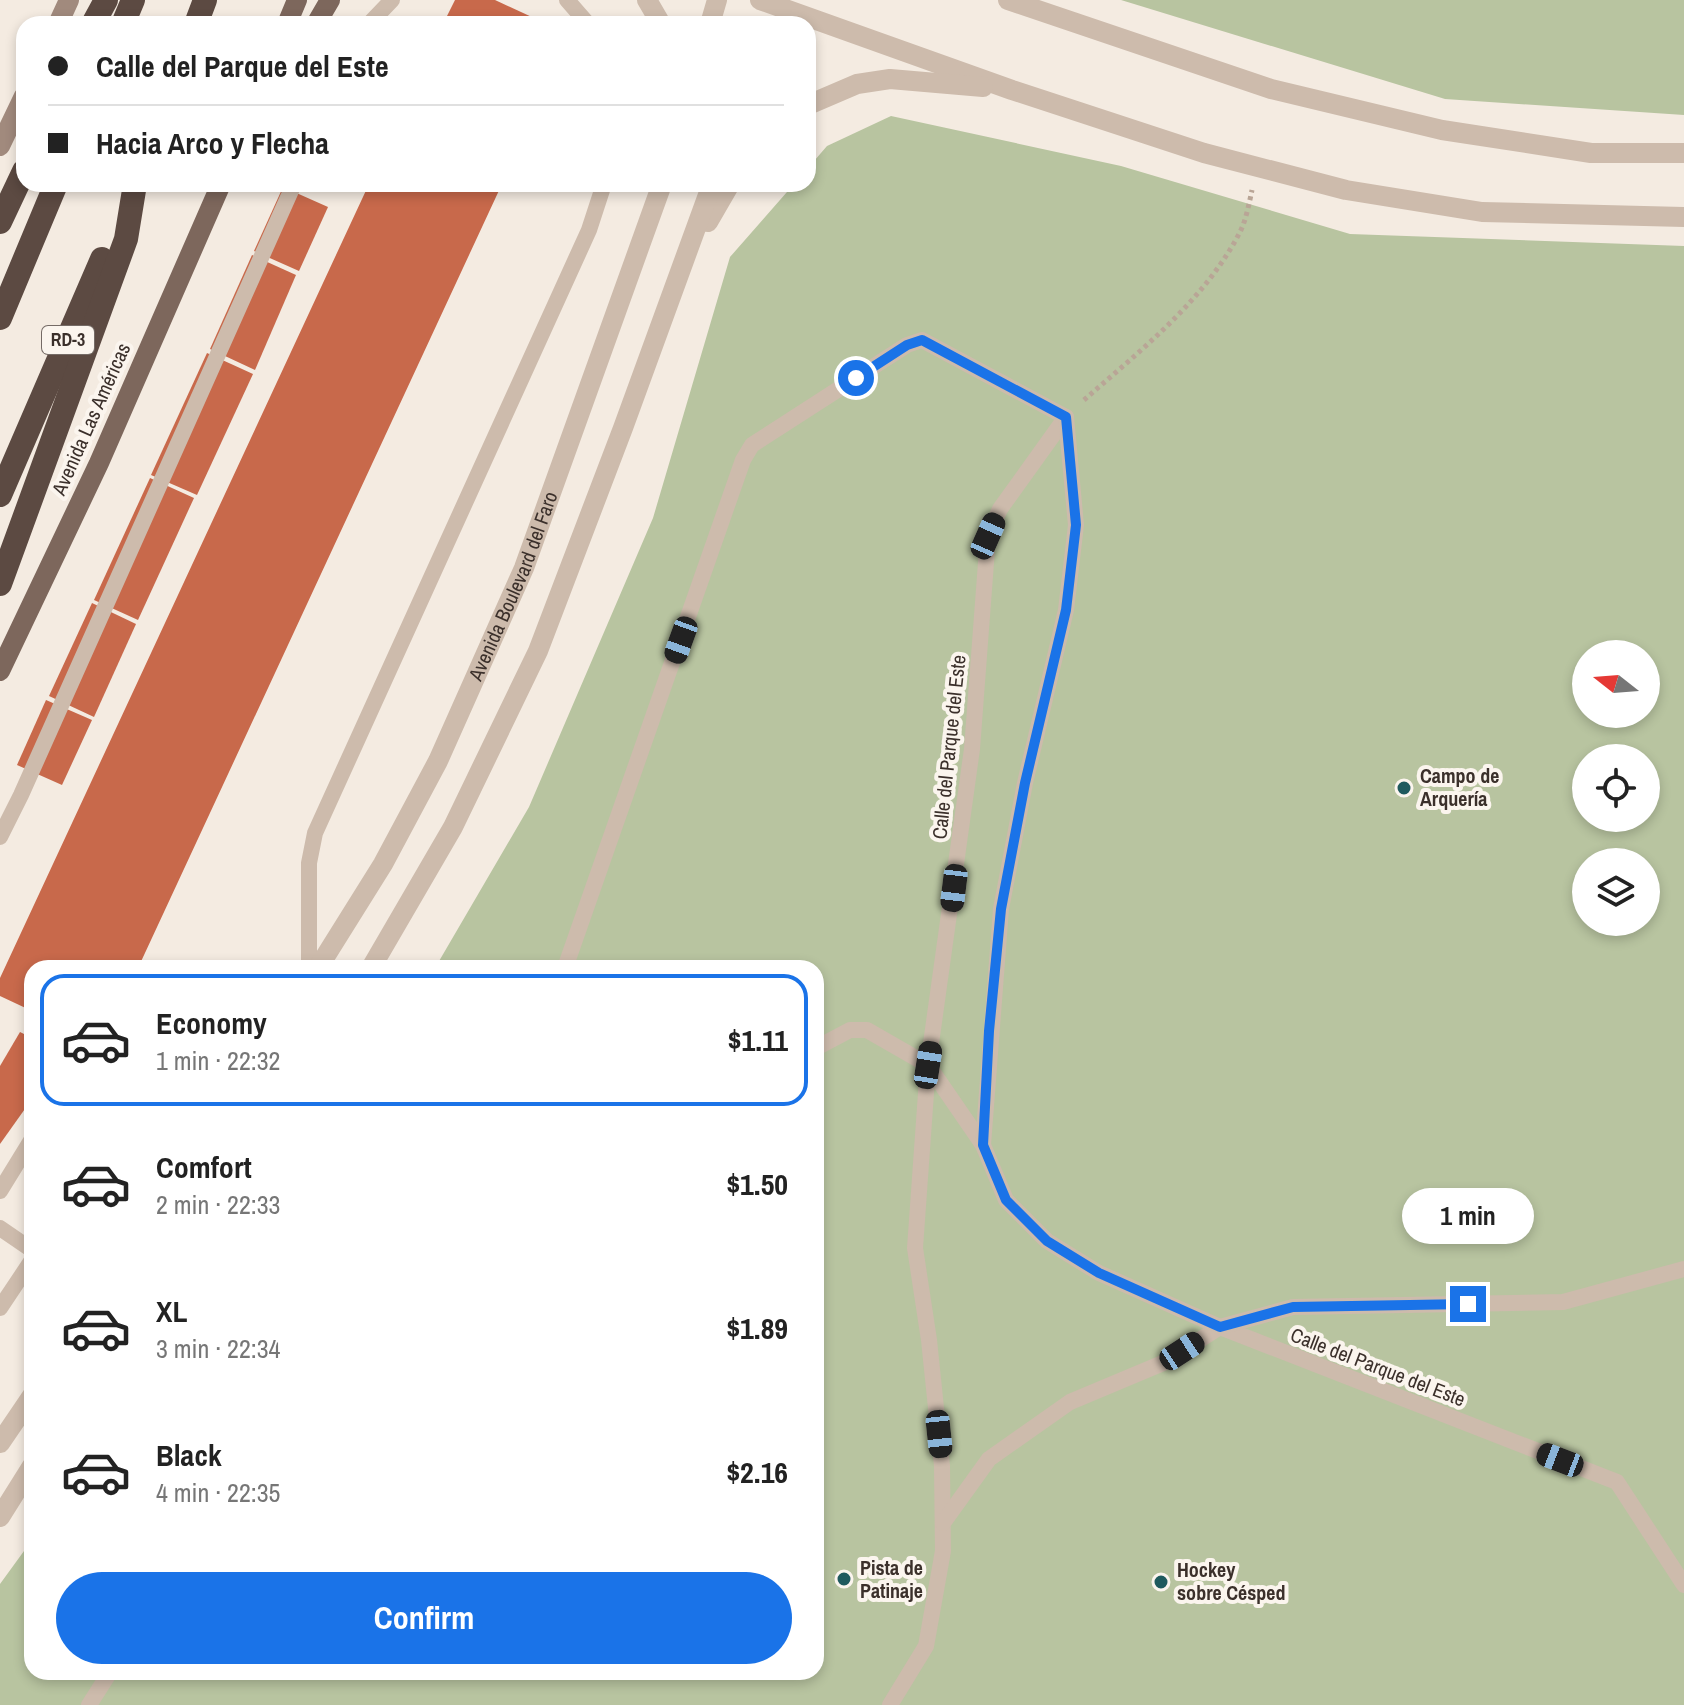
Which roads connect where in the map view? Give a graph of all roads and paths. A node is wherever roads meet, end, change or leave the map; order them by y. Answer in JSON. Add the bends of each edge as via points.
{"nodes":[{"id":1,"x":392,"y":0,"type":"edge"},
{"id":2,"x":567,"y":0,"type":"edge"},
{"id":3,"x":1008,"y":0,"type":"edge"},
{"id":4,"x":768,"y":7,"type":"edge"},
{"id":5,"x":377,"y":16,"type":"edge"},
{"id":6,"x":581,"y":16,"type":"edge"},
{"id":7,"x":794,"y":16,"type":"edge"},
{"id":8,"x":816,"y":23,"type":"edge"},
{"id":9,"x":1012,"y":90,"type":"junction"},
{"id":10,"x":816,"y":102,"type":"edge"},
{"id":11,"x":16,"y":113,"type":"edge"},
{"id":12,"x":0,"y":146,"type":"edge"},
{"id":13,"x":1684,"y":153,"type":"edge"},
{"id":14,"x":1259,"y":167,"type":"junction"},
{"id":15,"x":16,"y":188,"type":"edge"},
{"id":16,"x":53,"y":192,"type":"edge"},
{"id":17,"x":131,"y":192,"type":"edge"},
{"id":18,"x":133,"y":192,"type":"edge"},
{"id":19,"x":218,"y":192,"type":"edge"},
{"id":20,"x":290,"y":192,"type":"edge"},
{"id":21,"x":601,"y":192,"type":"edge"},
{"id":22,"x":659,"y":192,"type":"edge"},
{"id":23,"x":709,"y":192,"type":"edge"},
{"id":24,"x":725,"y":192,"type":"edge"},
{"id":25,"x":1684,"y":217,"type":"edge"},
{"id":26,"x":0,"y":222,"type":"edge"},
{"id":27,"x":682,"y":267,"type":"junction"},
{"id":28,"x":0,"y":318,"type":"edge"},
{"id":29,"x":1066,"y":417,"type":"junction"},
{"id":30,"x":0,"y":495,"type":"edge"},
{"id":31,"x":0,"y":584,"type":"edge"},
{"id":32,"x":0,"y":671,"type":"edge"},
{"id":33,"x":0,"y":837,"type":"edge"},
{"id":34,"x":309,"y":960,"type":"edge"},
{"id":35,"x":323,"y":960,"type":"edge"},
{"id":36,"x":376,"y":960,"type":"edge"},
{"id":37,"x":568,"y":960,"type":"edge"},
{"id":38,"x":824,"y":1044,"type":"edge"},
{"id":39,"x":928,"y":1065,"type":"junction"},
{"id":40,"x":983,"y":1145,"type":"junction"},
{"id":41,"x":24,"y":1152,"type":"edge"},
{"id":42,"x":0,"y":1191,"type":"edge"},
{"id":43,"x":0,"y":1228,"type":"edge"},
{"id":44,"x":24,"y":1244,"type":"edge"},
{"id":45,"x":1684,"y":1269,"type":"edge"},
{"id":46,"x":24,"y":1272,"type":"edge"},
{"id":47,"x":0,"y":1308,"type":"edge"},
{"id":48,"x":1220,"y":1327,"type":"junction"},
{"id":49,"x":24,"y":1408,"type":"edge"},
{"id":50,"x":0,"y":1443,"type":"edge"},
{"id":51,"x":24,"y":1479,"type":"edge"},
{"id":52,"x":0,"y":1517,"type":"edge"},
{"id":53,"x":943,"y":1523,"type":"junction"},
{"id":54,"x":1684,"y":1585,"type":"edge"},
{"id":55,"x":105,"y":1680,"type":"edge"},
{"id":56,"x":89,"y":1705,"type":"edge"},
{"id":57,"x":890,"y":1705,"type":"edge"}],
"edges":[{"from":1,"to":5,"type":"lane"},
{"from":2,"to":6,"type":"lane"},
{"from":3,"to":13,"type":"street","via":[[1271,89],[1442,130],[1591,153]]},
{"from":4,"to":7,"type":"street"},
{"from":8,"to":9,"type":"street"},
{"from":9,"to":10,"type":"street","via":[[890,79],[857,84]]},
{"from":9,"to":14,"type":"street"},
{"from":11,"to":12,"type":"main road"},
{"from":14,"to":25,"type":"street","via":[[1346,190],[1482,212]]},
{"from":14,"to":29,"type":"path","via":[[1241,230],[1207,282],[1158,335]]},
{"from":15,"to":26,"type":"highway"},
{"from":16,"to":28,"type":"highway"},
{"from":17,"to":30,"type":"highway","number":"RD-3"},
{"from":18,"to":31,"type":"highway","via":[[126,239]]},
{"from":19,"to":32,"type":"main road","name":"Avenida Las Américas","via":[[99,463]]},
{"from":20,"to":33,"type":"lane"},
{"from":21,"to":34,"type":"lane","via":[[589,230],[315,833],[309,863]]},
{"from":22,"to":35,"type":"street","name":"Avenida Boulevard del Faro","via":[[512,595],[438,761]]},
{"from":23,"to":27,"type":"street"},
{"from":24,"to":27,"type":"street"},
{"from":27,"to":36,"type":"street","via":[[538,651],[453,827]]},
{"from":29,"to":37,"type":"lane","via":[[922,340],[752,445]]},
{"from":29,"to":39,"type":"lane","name":"Calle del Parque del Este","via":[[1000,509],[988,536],[972,749]]},
{"from":29,"to":40,"type":"lane","via":[[1076,525],[1066,610],[1001,909]]},
{"from":38,"to":39,"type":"lane","via":[[850,1030],[867,1030]]},
{"from":39,"to":40,"type":"lane","name":"Calle del Parque del Este"},
{"from":39,"to":53,"type":"lane","via":[[915,1248],[942,1466]]},
{"from":40,"to":48,"type":"lane","name":"Calle del Parque del Este","via":[[1006,1200],[1047,1241],[1099,1273]]},
{"from":41,"to":42,"type":"lane"},
{"from":43,"to":44,"type":"lane"},
{"from":45,"to":48,"type":"lane","via":[[1563,1302],[1293,1307]]},
{"from":46,"to":47,"type":"lane"},
{"from":48,"to":53,"type":"lane","via":[[1163,1363],[1070,1402],[989,1459]]},
{"from":48,"to":54,"type":"lane","name":"Calle del Parque del Este","via":[[1617,1482]]},
{"from":49,"to":50,"type":"street"},
{"from":51,"to":52,"type":"street"},
{"from":53,"to":57,"type":"lane","via":[[926,1646]]},
{"from":55,"to":56,"type":"lane"}]}
